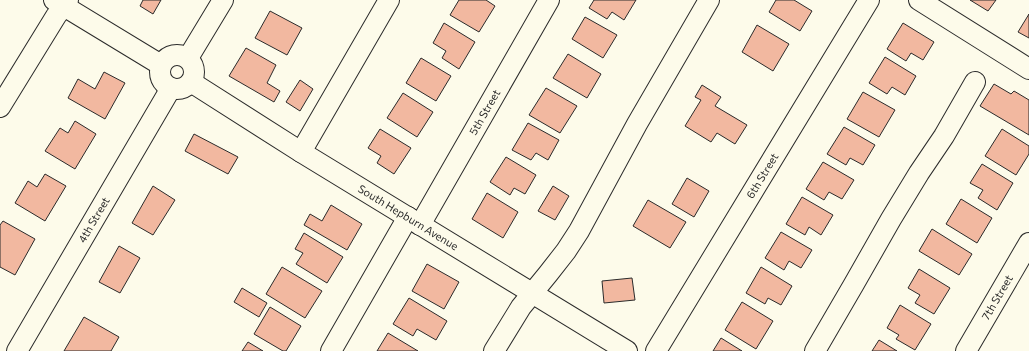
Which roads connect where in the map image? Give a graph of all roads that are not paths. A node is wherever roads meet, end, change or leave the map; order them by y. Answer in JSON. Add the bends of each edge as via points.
{"nodes":[{"id":1,"x":223,"y":0,"type":"edge"},
{"id":2,"x":389,"y":0,"type":"edge"},
{"id":3,"x":549,"y":0,"type":"edge"},
{"id":4,"x":709,"y":0,"type":"edge"},
{"id":5,"x":869,"y":0,"type":"edge"},
{"id":6,"x":920,"y":0,"type":"edge"},
{"id":7,"x":62,"y":2,"type":"edge"},
{"id":8,"x":188,"y":58,"type":"junction"},
{"id":9,"x":161,"y":65,"type":"junction"},
{"id":10,"x":1029,"y":69,"type":"edge"},
{"id":11,"x":191,"y":82,"type":"junction"},
{"id":12,"x":975,"y":82,"type":"dead end"},
{"id":13,"x":171,"y":88,"type":"junction"},
{"id":14,"x":0,"y":107,"type":"edge"},
{"id":15,"x":301,"y":152,"type":"junction"},
{"id":16,"x":414,"y":221,"type":"junction"},
{"id":17,"x":1029,"y":243,"type":"edge"},
{"id":18,"x":532,"y":294,"type":"junction"},
{"id":19,"x":17,"y":351,"type":"edge"},
{"id":20,"x":331,"y":351,"type":"edge"},
{"id":21,"x":494,"y":351,"type":"edge"},
{"id":22,"x":626,"y":351,"type":"edge"},
{"id":23,"x":636,"y":351,"type":"edge"},
{"id":24,"x":656,"y":351,"type":"edge"},
{"id":25,"x":815,"y":351,"type":"edge"},
{"id":26,"x":966,"y":351,"type":"edge"}],
"edges":[{"from":1,"to":8,"type":"street"},
{"from":2,"to":15,"type":"street"},
{"from":3,"to":16,"type":"street","name":"5th Street"},
{"from":4,"to":18,"type":"street","via":[[579,231]]},
{"from":5,"to":24,"type":"street","name":"6th Street"},
{"from":6,"to":10,"type":"street"},
{"from":7,"to":9,"type":"street"},
{"from":7,"to":14,"type":"street"},
{"from":8,"to":9,"type":"street","via":[[173,55]]},
{"from":8,"to":11,"type":"street","via":[[194,67]]},
{"from":9,"to":13,"type":"street","via":[[160,76]]},
{"from":11,"to":13,"type":"street","via":[[182,89]]},
{"from":11,"to":15,"type":"street","name":"South Hepburn Avenue"},
{"from":12,"to":25,"type":"street","via":[[891,219]]},
{"from":13,"to":19,"type":"street","name":"4th Street"},
{"from":15,"to":16,"type":"street","name":"South Hepburn Avenue"},
{"from":16,"to":18,"type":"street","name":"South Hepburn Avenue"},
{"from":16,"to":20,"type":"street","name":"5th Street"},
{"from":17,"to":26,"type":"street","name":"7th Street"},
{"from":18,"to":21,"type":"street","via":[[521,306]]},
{"from":18,"to":22,"type":"street","name":"South Hepburn Avenue"},
{"from":23,"to":24,"type":"street","via":[[644,347]]}]}
